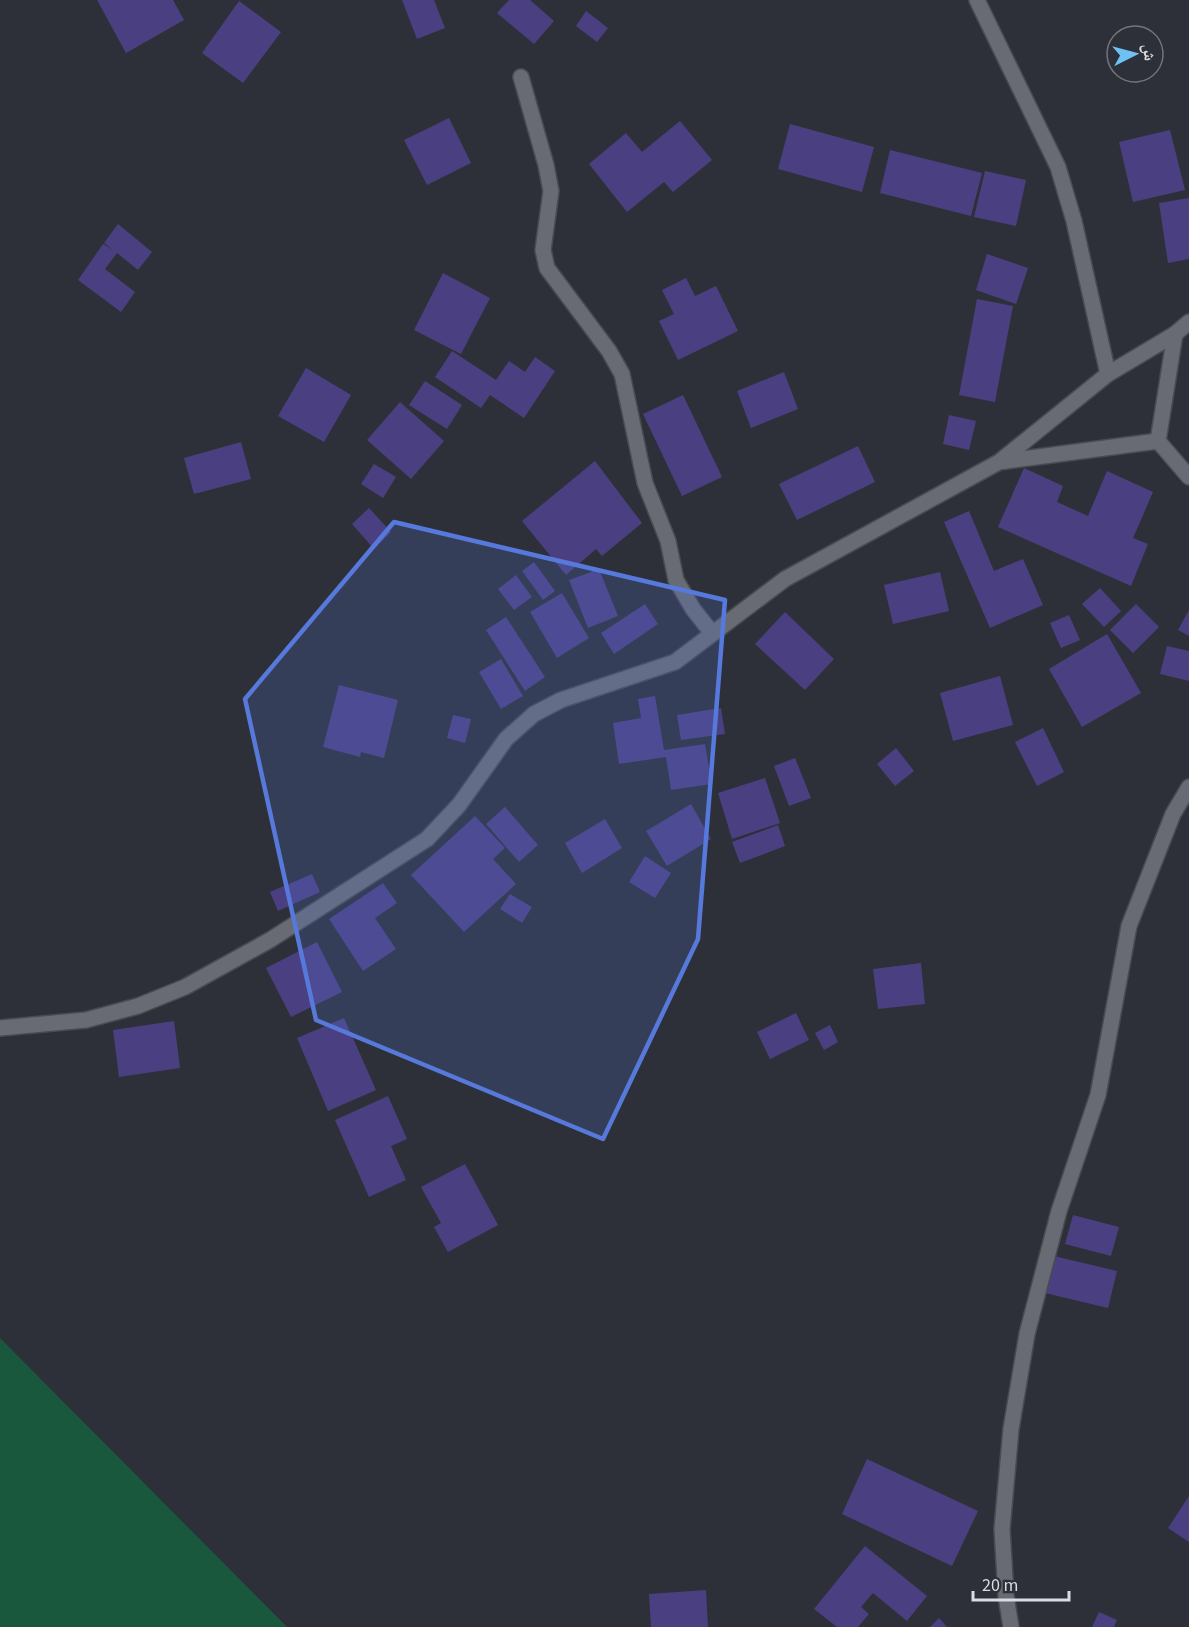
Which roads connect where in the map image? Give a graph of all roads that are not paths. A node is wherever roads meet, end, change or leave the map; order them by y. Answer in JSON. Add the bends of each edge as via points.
{"nodes":[{"id":1,"x":977,"y":0,"type":"edge"},
{"id":2,"x":521,"y":77,"type":"dead end"},
{"id":3,"x":1189,"y":322,"type":"edge"},
{"id":4,"x":1175,"y":334,"type":"junction"},
{"id":5,"x":1108,"y":374,"type":"junction"},
{"id":6,"x":1158,"y":441,"type":"junction"},
{"id":7,"x":999,"y":462,"type":"junction"},
{"id":8,"x":1189,"y":477,"type":"edge"},
{"id":9,"x":712,"y":633,"type":"junction"},
{"id":10,"x":1189,"y":787,"type":"edge"},
{"id":11,"x":0,"y":1028,"type":"edge"},
{"id":12,"x":1011,"y":1627,"type":"edge"}],
"edges":[{"from":1,"to":5,"type":"street","via":[[1058,167]]},
{"from":2,"to":9,"type":"street","via":[[551,191],[543,250],[548,268],[622,374],[645,483],[668,541],[676,580]]},
{"from":3,"to":4,"type":"street"},
{"from":4,"to":5,"type":"street"},
{"from":4,"to":6,"type":"street"},
{"from":5,"to":7,"type":"street"},
{"from":6,"to":7,"type":"street"},
{"from":6,"to":8,"type":"street"},
{"from":7,"to":9,"type":"street","via":[[785,579]]},
{"from":9,"to":11,"type":"street","via":[[675,662],[561,700],[534,714],[506,739],[459,805],[427,839],[270,940],[185,987],[138,1006],[86,1020]]},
{"from":10,"to":12,"type":"street","via":[[1173,814],[1129,926],[1098,1095],[1059,1211],[1027,1334],[1011,1429],[1002,1529],[1005,1596]]}]}
